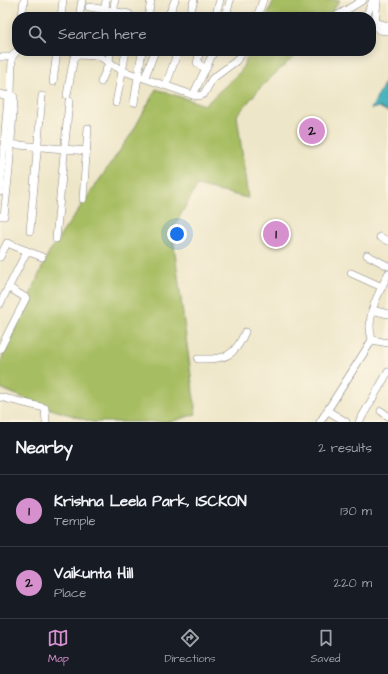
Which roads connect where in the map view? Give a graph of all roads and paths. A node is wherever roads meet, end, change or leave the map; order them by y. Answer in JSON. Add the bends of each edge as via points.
{"nodes":[{"id":1,"x":24,"y":0,"type":"edge"},
{"id":2,"x":63,"y":0,"type":"edge"},
{"id":3,"x":82,"y":0,"type":"edge"},
{"id":4,"x":106,"y":0,"type":"edge"},
{"id":5,"x":115,"y":0,"type":"edge"},
{"id":6,"x":151,"y":0,"type":"edge"},
{"id":7,"x":175,"y":0,"type":"edge"},
{"id":8,"x":194,"y":0,"type":"edge"},
{"id":9,"x":220,"y":0,"type":"edge"},
{"id":10,"x":230,"y":0,"type":"edge"},
{"id":11,"x":263,"y":0,"type":"edge"},
{"id":12,"x":363,"y":0,"type":"edge"},
{"id":13,"x":377,"y":0,"type":"edge"},
{"id":14,"x":89,"y":7,"type":"dead end"},
{"id":15,"x":23,"y":12,"type":"edge"},
{"id":16,"x":62,"y":12,"type":"edge"},
{"id":17,"x":80,"y":12,"type":"dead end"},
{"id":18,"x":102,"y":12,"type":"edge"},
{"id":19,"x":104,"y":12,"type":"edge"},
{"id":20,"x":113,"y":12,"type":"edge"},
{"id":21,"x":149,"y":12,"type":"edge"},
{"id":22,"x":170,"y":12,"type":"edge"},
{"id":23,"x":190,"y":12,"type":"edge"},
{"id":24,"x":216,"y":12,"type":"edge"},
{"id":25,"x":227,"y":12,"type":"edge"},
{"id":26,"x":259,"y":12,"type":"edge"},
{"id":27,"x":343,"y":12,"type":"edge"},
{"id":28,"x":368,"y":12,"type":"edge"},
{"id":29,"x":376,"y":12,"type":"edge"},
{"id":30,"x":376,"y":22,"type":"edge"},
{"id":31,"x":388,"y":26,"type":"edge"},
{"id":32,"x":376,"y":27,"type":"edge"},
{"id":33,"x":388,"y":31,"type":"edge"},
{"id":34,"x":56,"y":56,"type":"edge"},
{"id":35,"x":75,"y":56,"type":"edge"},
{"id":36,"x":101,"y":56,"type":"edge"},
{"id":37,"x":110,"y":56,"type":"edge"},
{"id":38,"x":125,"y":56,"type":"edge"},
{"id":39,"x":142,"y":56,"type":"edge"},
{"id":40,"x":152,"y":56,"type":"edge"},
{"id":41,"x":176,"y":56,"type":"edge"},
{"id":42,"x":199,"y":56,"type":"edge"},
{"id":43,"x":212,"y":56,"type":"edge"},
{"id":44,"x":240,"y":56,"type":"edge"},
{"id":45,"x":0,"y":57,"type":"edge"},
{"id":46,"x":12,"y":57,"type":"joint"},
{"id":47,"x":109,"y":63,"type":"junction"},
{"id":48,"x":206,"y":69,"type":"junction"},
{"id":49,"x":123,"y":71,"type":"junction"},
{"id":50,"x":141,"y":76,"type":"junction"},
{"id":51,"x":52,"y":82,"type":"dead end"},
{"id":52,"x":101,"y":82,"type":"dead end"},
{"id":53,"x":166,"y":85,"type":"junction"},
{"id":54,"x":0,"y":94,"type":"edge"},
{"id":55,"x":193,"y":94,"type":"junction"},
{"id":56,"x":10,"y":95,"type":"junction"},
{"id":57,"x":42,"y":96,"type":"dead end"},
{"id":58,"x":116,"y":103,"type":"dead end"},
{"id":59,"x":134,"y":103,"type":"dead end"},
{"id":60,"x":88,"y":128,"type":"dead end"},
{"id":61,"x":8,"y":144,"type":"junction"},
{"id":62,"x":38,"y":147,"type":"junction"},
{"id":63,"x":65,"y":149,"type":"junction"},
{"id":64,"x":87,"y":151,"type":"junction"},
{"id":65,"x":1,"y":181,"type":"edge"},
{"id":66,"x":0,"y":191,"type":"edge"},
{"id":67,"x":83,"y":199,"type":"dead end"},
{"id":68,"x":0,"y":216,"type":"edge"},
{"id":69,"x":30,"y":231,"type":"dead end"},
{"id":70,"x":380,"y":237,"type":"dead end"},
{"id":71,"x":56,"y":239,"type":"dead end"},
{"id":72,"x":388,"y":241,"type":"edge"},
{"id":73,"x":27,"y":251,"type":"junction"},
{"id":74,"x":367,"y":255,"type":"dead end"},
{"id":75,"x":0,"y":257,"type":"edge"},
{"id":76,"x":42,"y":257,"type":"dead end"},
{"id":77,"x":388,"y":266,"type":"edge"},
{"id":78,"x":351,"y":273,"type":"dead end"},
{"id":79,"x":388,"y":274,"type":"edge"},
{"id":80,"x":8,"y":287,"type":"junction"},
{"id":81,"x":382,"y":287,"type":"junction"},
{"id":82,"x":0,"y":304,"type":"edge"},
{"id":83,"x":372,"y":310,"type":"junction"},
{"id":84,"x":388,"y":314,"type":"edge"},
{"id":85,"x":245,"y":332,"type":"dead end"},
{"id":86,"x":372,"y":340,"type":"junction"},
{"id":87,"x":388,"y":343,"type":"edge"},
{"id":88,"x":0,"y":349,"type":"edge"},
{"id":89,"x":198,"y":359,"type":"dead end"},
{"id":90,"x":388,"y":372,"type":"edge"},
{"id":91,"x":0,"y":397,"type":"edge"},
{"id":92,"x":328,"y":410,"type":"junction"},
{"id":93,"x":381,"y":411,"type":"dead end"},
{"id":94,"x":388,"y":416,"type":"edge"},
{"id":95,"x":46,"y":422,"type":"edge"},
{"id":96,"x":320,"y":422,"type":"edge"},
{"id":97,"x":346,"y":422,"type":"edge"},
{"id":98,"x":359,"y":422,"type":"edge"}],
"edges":[{"from":1,"to":15,"type":"street"},
{"from":2,"to":16,"type":"street"},
{"from":3,"to":17,"type":"street"},
{"from":4,"to":19,"type":"street"},
{"from":5,"to":20,"type":"street"},
{"from":6,"to":21,"type":"street"},
{"from":7,"to":22,"type":"street"},
{"from":8,"to":23,"type":"street"},
{"from":9,"to":24,"type":"street"},
{"from":10,"to":25,"type":"street"},
{"from":11,"to":26,"type":"street"},
{"from":12,"to":27,"type":"street"},
{"from":13,"to":28,"type":"street","via":[[372,2]]},
{"from":13,"to":29,"type":"street"},
{"from":14,"to":18,"type":"street"},
{"from":30,"to":31,"type":"street"},
{"from":32,"to":33,"type":"street"},
{"from":34,"to":51,"type":"street"},
{"from":35,"to":63,"type":"street","via":[[68,98]]},
{"from":36,"to":47,"type":"street"},
{"from":37,"to":47,"type":"street"},
{"from":38,"to":49,"type":"street"},
{"from":39,"to":50,"type":"street"},
{"from":40,"to":50,"type":"street"},
{"from":41,"to":53,"type":"street"},
{"from":42,"to":48,"type":"street","via":[[197,63]]},
{"from":43,"to":48,"type":"street"},
{"from":44,"to":55,"type":"street","via":[[212,78],[204,94]]},
{"from":45,"to":46,"type":"street"},
{"from":46,"to":56,"type":"street"},
{"from":47,"to":49,"type":"street"},
{"from":47,"to":52,"type":"street"},
{"from":48,"to":55,"type":"street"},
{"from":49,"to":50,"type":"street"},
{"from":49,"to":58,"type":"street"},
{"from":50,"to":53,"type":"street"},
{"from":50,"to":59,"type":"street"},
{"from":53,"to":55,"type":"street"},
{"from":54,"to":56,"type":"street"},
{"from":56,"to":61,"type":"street","via":[[14,97]]},
{"from":57,"to":62,"type":"street"},
{"from":60,"to":64,"type":"street"},
{"from":61,"to":62,"type":"street"},
{"from":61,"to":65,"type":"street"},
{"from":61,"to":68,"type":"street","via":[[4,216]]},
{"from":62,"to":63,"type":"street"},
{"from":62,"to":69,"type":"street"},
{"from":63,"to":64,"type":"street"},
{"from":63,"to":71,"type":"street"},
{"from":64,"to":67,"type":"street"},
{"from":65,"to":66,"type":"street"},
{"from":70,"to":72,"type":"street"},
{"from":73,"to":75,"type":"street","via":[[7,243]]},
{"from":73,"to":76,"type":"street"},
{"from":73,"to":80,"type":"street"},
{"from":74,"to":77,"type":"street"},
{"from":78,"to":81,"type":"street"},
{"from":79,"to":81,"type":"street"},
{"from":80,"to":82,"type":"street"},
{"from":80,"to":88,"type":"street","via":[[26,298]]},
{"from":81,"to":83,"type":"street"},
{"from":83,"to":84,"type":"street"},
{"from":83,"to":86,"type":"street","via":[[369,326]]},
{"from":85,"to":89,"type":"street","via":[[235,350],[223,358]]},
{"from":86,"to":87,"type":"street"},
{"from":86,"to":92,"type":"street"},
{"from":90,"to":98,"type":"street"},
{"from":91,"to":95,"type":"street","via":[[45,408]]},
{"from":92,"to":96,"type":"street"},
{"from":92,"to":97,"type":"street"},
{"from":93,"to":94,"type":"street"}]}
